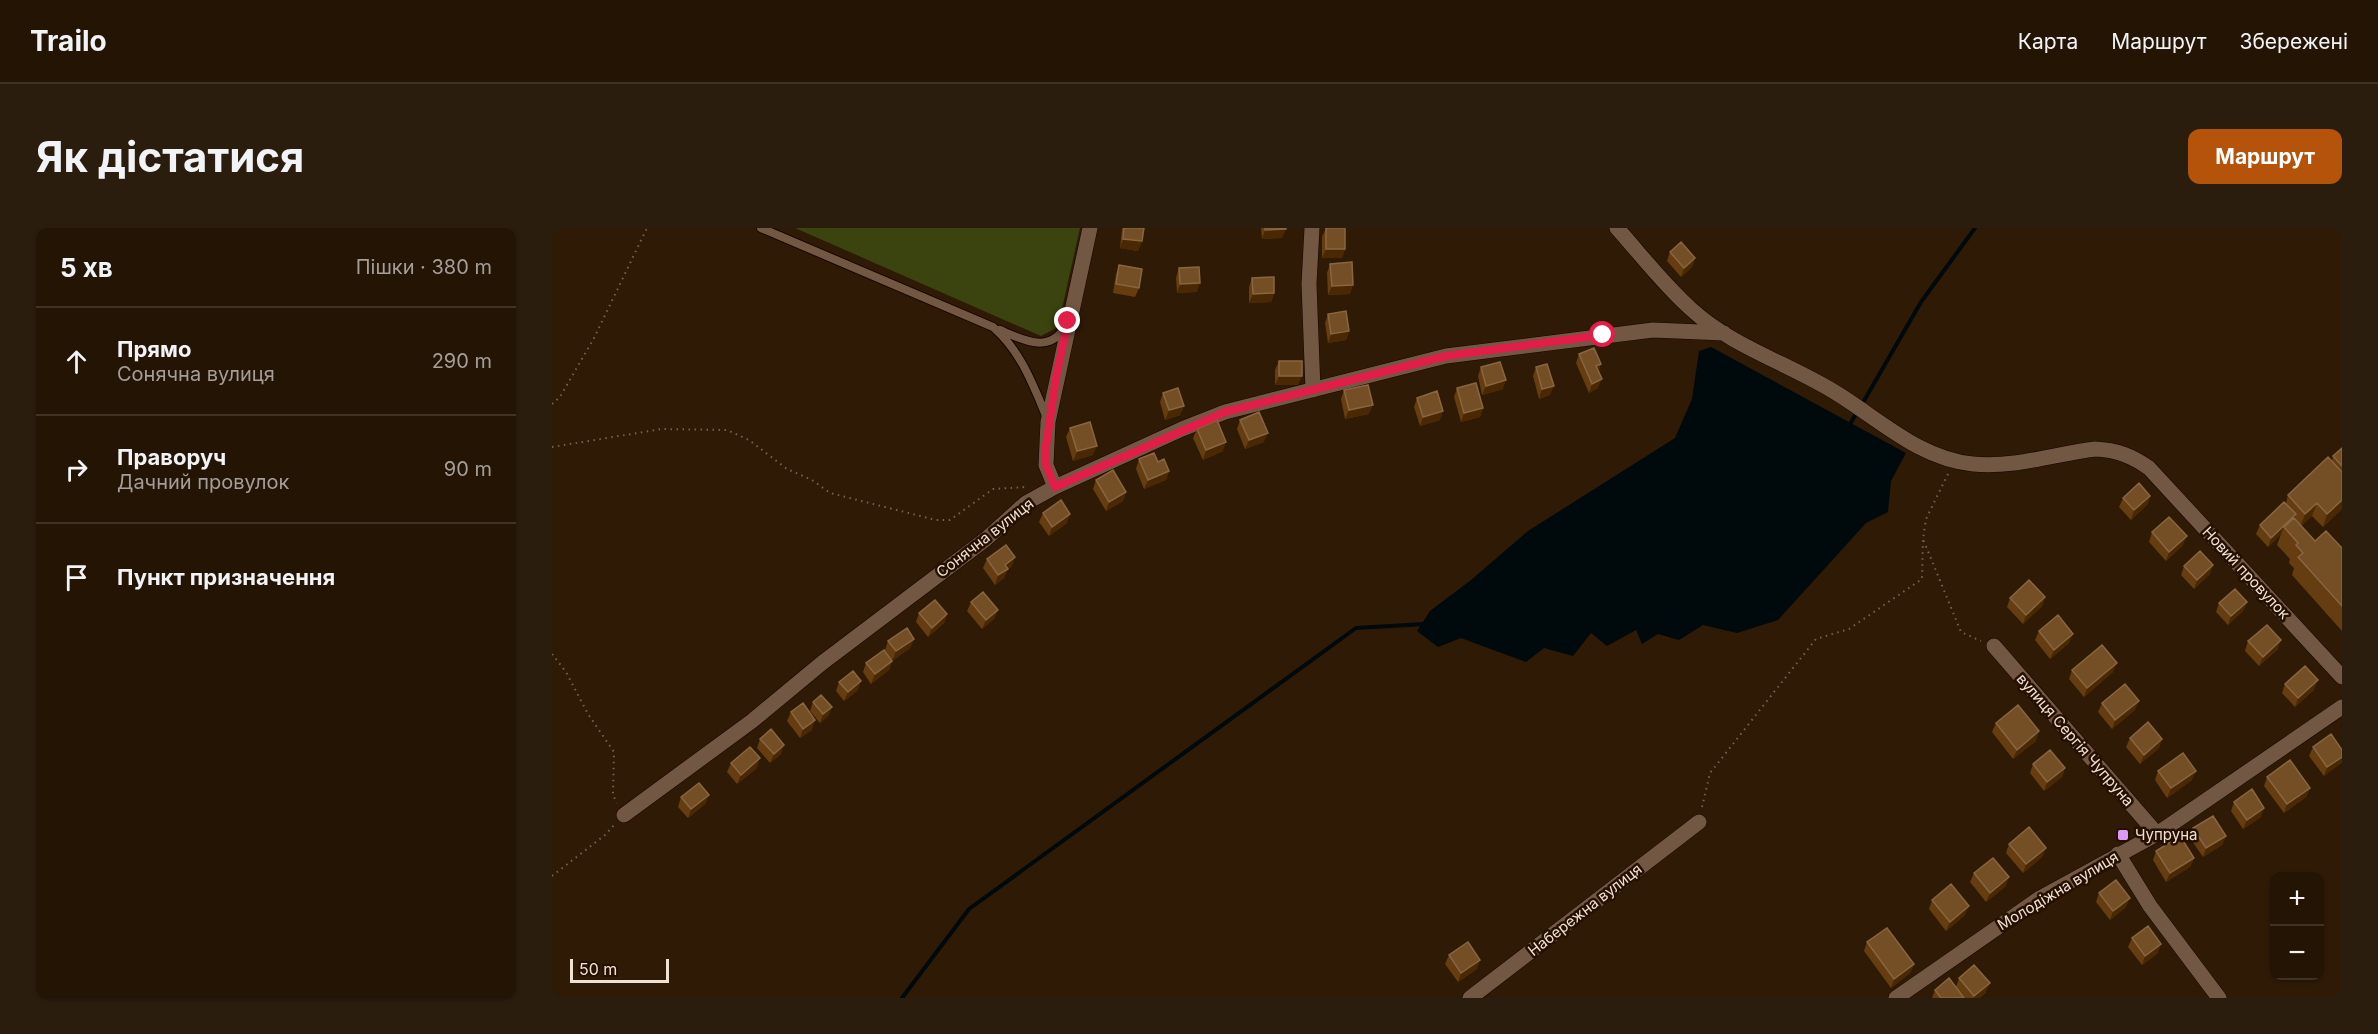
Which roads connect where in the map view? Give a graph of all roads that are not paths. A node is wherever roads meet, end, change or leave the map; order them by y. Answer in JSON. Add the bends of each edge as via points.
{"nodes":[{"id":1,"x":761,"y":228,"type":"edge"},
{"id":2,"x":1090,"y":228,"type":"edge"},
{"id":3,"x":1312,"y":228,"type":"edge"},
{"id":4,"x":1617,"y":228,"type":"edge"},
{"id":5,"x":1068,"y":321,"type":"junction"},
{"id":6,"x":993,"y":327,"type":"junction"},
{"id":7,"x":1724,"y":333,"type":"junction"},
{"id":8,"x":1312,"y":390,"type":"junction"},
{"id":9,"x":1048,"y":423,"type":"junction"},
{"id":10,"x":1055,"y":487,"type":"junction"},
{"id":11,"x":1994,"y":646,"type":"road end"},
{"id":12,"x":2342,"y":677,"type":"edge"},
{"id":13,"x":2342,"y":706,"type":"edge"},
{"id":14,"x":624,"y":815,"type":"road end"},
{"id":15,"x":1699,"y":822,"type":"road end"},
{"id":16,"x":2157,"y":834,"type":"junction"},
{"id":17,"x":2118,"y":854,"type":"junction"},
{"id":18,"x":1470,"y":998,"type":"edge"},
{"id":19,"x":1896,"y":998,"type":"edge"},
{"id":20,"x":2219,"y":998,"type":"edge"}],
"edges":[{"from":1,"to":6,"type":"lane"},
{"from":2,"to":5,"type":"street"},
{"from":3,"to":8,"type":"street"},
{"from":4,"to":7,"type":"street","name":"Новий провулок","via":[[1691,310]]},
{"from":5,"to":6,"type":"lane","via":[[1052,341],[1040,344],[1028,343]]},
{"from":5,"to":9,"type":"street"},
{"from":6,"to":9,"type":"lane","via":[[1021,360]]},
{"from":7,"to":8,"type":"street","name":"Сонячна вулиця","via":[[1653,330],[1513,346],[1446,356]]},
{"from":7,"to":12,"type":"street","name":"Новий провулок","via":[[1832,391],[1919,447],[1954,461],[1993,464],[2095,449],[2124,453],[2149,468]]},
{"from":8,"to":10,"type":"street","name":"Сонячна вулиця","via":[[1225,412]]},
{"from":9,"to":10,"type":"street","via":[[1046,465]]},
{"from":10,"to":14,"type":"street","name":"Сонячна вулиця","via":[[1026,503],[986,539],[752,721]]},
{"from":11,"to":16,"type":"street","name":"вулиця Сергія Чупруна"},
{"from":13,"to":16,"type":"street","name":"Молодіжна вулиця"},
{"from":15,"to":18,"type":"street","name":"Набережна вулиця"},
{"from":16,"to":17,"type":"street","name":"Молодіжна вулиця"},
{"from":17,"to":19,"type":"street","name":"Молодіжна вулиця","via":[[2040,898]]},
{"from":17,"to":20,"type":"street","via":[[2150,906]]}]}
